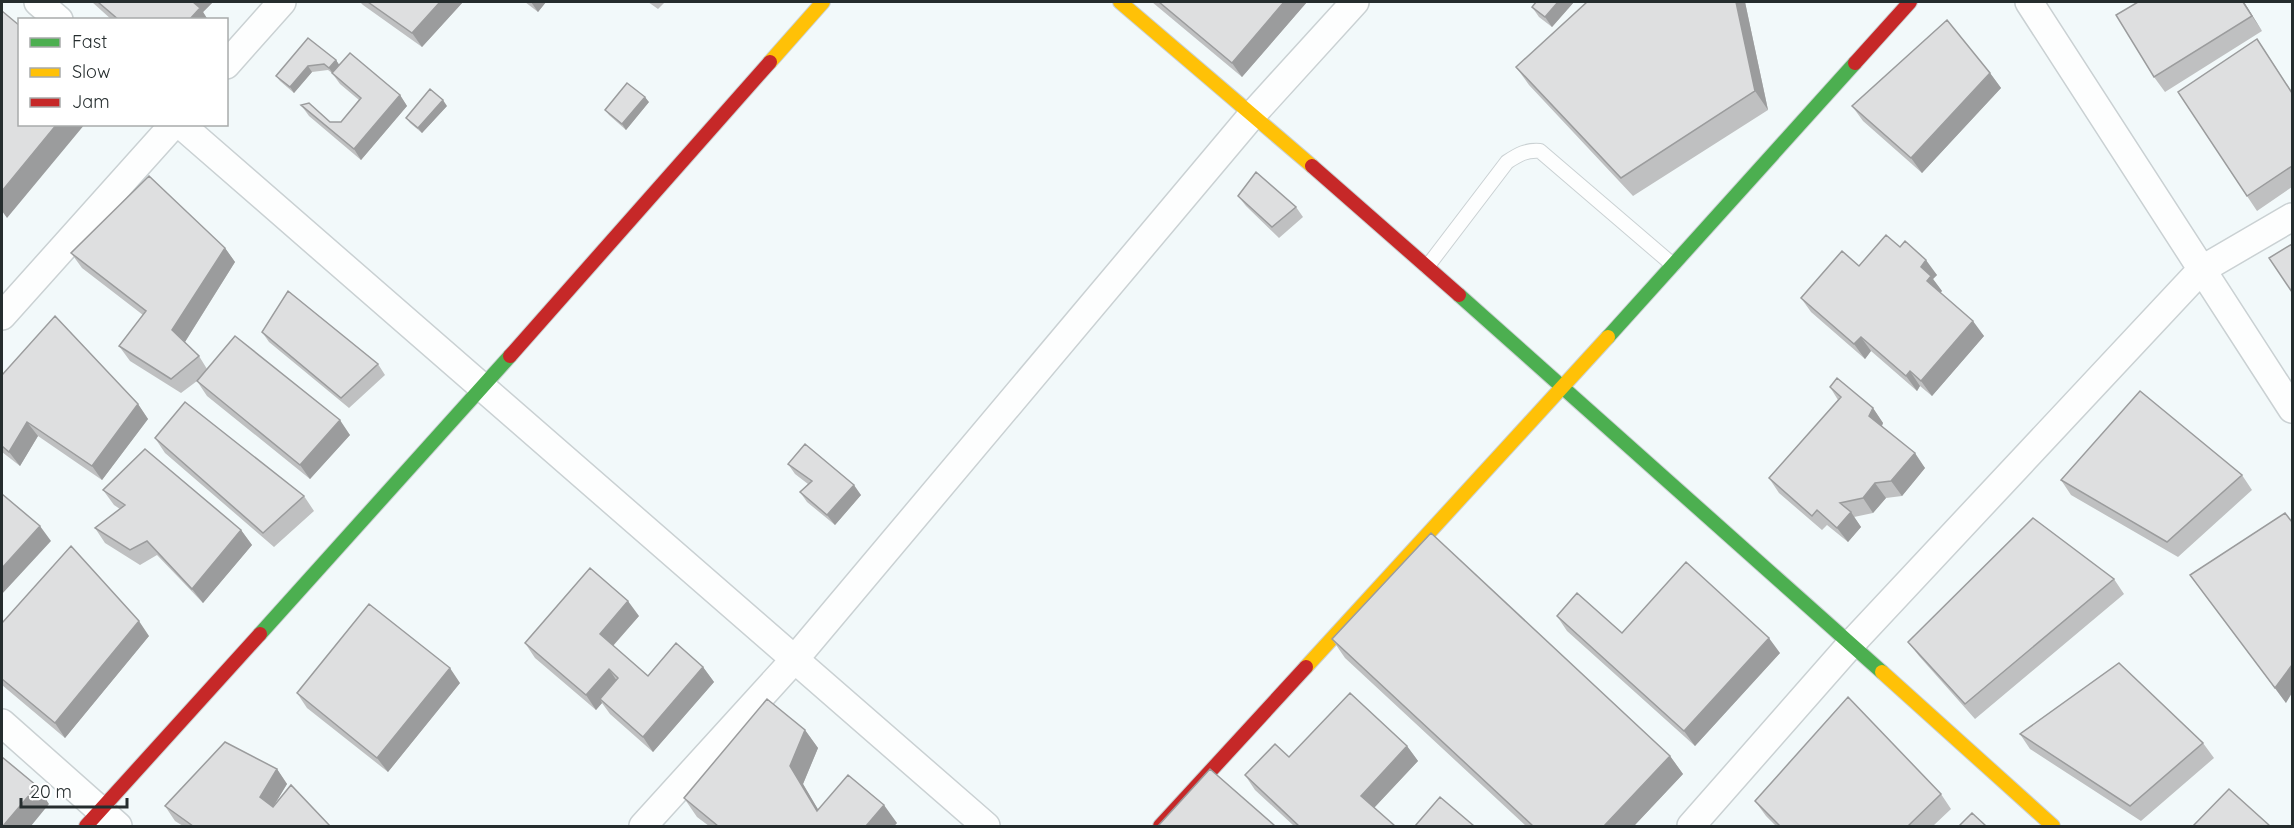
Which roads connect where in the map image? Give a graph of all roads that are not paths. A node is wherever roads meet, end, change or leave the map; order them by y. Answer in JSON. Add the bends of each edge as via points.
{"nodes":[{"id":1,"x":39,"y":2,"type":"edge"},
{"id":2,"x":282,"y":2,"type":"edge"},
{"id":3,"x":823,"y":2,"type":"edge"},
{"id":4,"x":1120,"y":2,"type":"edge"},
{"id":5,"x":1355,"y":2,"type":"edge"},
{"id":6,"x":1910,"y":2,"type":"edge"},
{"id":7,"x":2029,"y":2,"type":"edge"},
{"id":8,"x":57,"y":18,"type":"edge"},
{"id":9,"x":228,"y":63,"type":"edge"},
{"id":10,"x":1253,"y":114,"type":"junction"},
{"id":11,"x":172,"y":126,"type":"edge"},
{"id":12,"x":182,"y":126,"type":"edge"},
{"id":13,"x":2292,"y":217,"type":"edge"},
{"id":14,"x":1672,"y":265,"type":"junction"},
{"id":15,"x":1427,"y":268,"type":"junction"},
{"id":16,"x":2201,"y":270,"type":"junction"},
{"id":17,"x":2,"y":316,"type":"edge"},
{"id":18,"x":1563,"y":387,"type":"junction"},
{"id":19,"x":482,"y":388,"type":"junction"},
{"id":20,"x":2292,"y":408,"type":"edge"},
{"id":21,"x":1851,"y":644,"type":"junction"},
{"id":22,"x":794,"y":660,"type":"junction"},
{"id":23,"x":2,"y":723,"type":"edge"},
{"id":24,"x":101,"y":821,"type":"edge"},
{"id":25,"x":643,"y":826,"type":"edge"},
{"id":26,"x":986,"y":826,"type":"edge"},
{"id":27,"x":1160,"y":826,"type":"edge"},
{"id":28,"x":1691,"y":826,"type":"edge"},
{"id":29,"x":2054,"y":826,"type":"edge"}],
"edges":[{"from":1,"to":8,"type":"street"},
{"from":2,"to":9,"type":"street"},
{"from":3,"to":19,"type":"street"},
{"from":4,"to":10,"type":"street"},
{"from":5,"to":10,"type":"street"},
{"from":6,"to":14,"type":"street"},
{"from":7,"to":16,"type":"street"},
{"from":10,"to":15,"type":"street"},
{"from":10,"to":22,"type":"street"},
{"from":11,"to":17,"type":"street"},
{"from":12,"to":19,"type":"street"},
{"from":13,"to":16,"type":"street"},
{"from":14,"to":15,"type":"lane","via":[[1540,151],[1530,150],[1507,162]]},
{"from":14,"to":18,"type":"street"},
{"from":15,"to":18,"type":"street"},
{"from":16,"to":20,"type":"street"},
{"from":16,"to":21,"type":"street"},
{"from":18,"to":21,"type":"street"},
{"from":18,"to":27,"type":"street"},
{"from":19,"to":22,"type":"street"},
{"from":19,"to":24,"type":"street"},
{"from":21,"to":28,"type":"street"},
{"from":21,"to":29,"type":"street"},
{"from":22,"to":25,"type":"street"},
{"from":22,"to":26,"type":"street"},
{"from":23,"to":24,"type":"street"}]}
